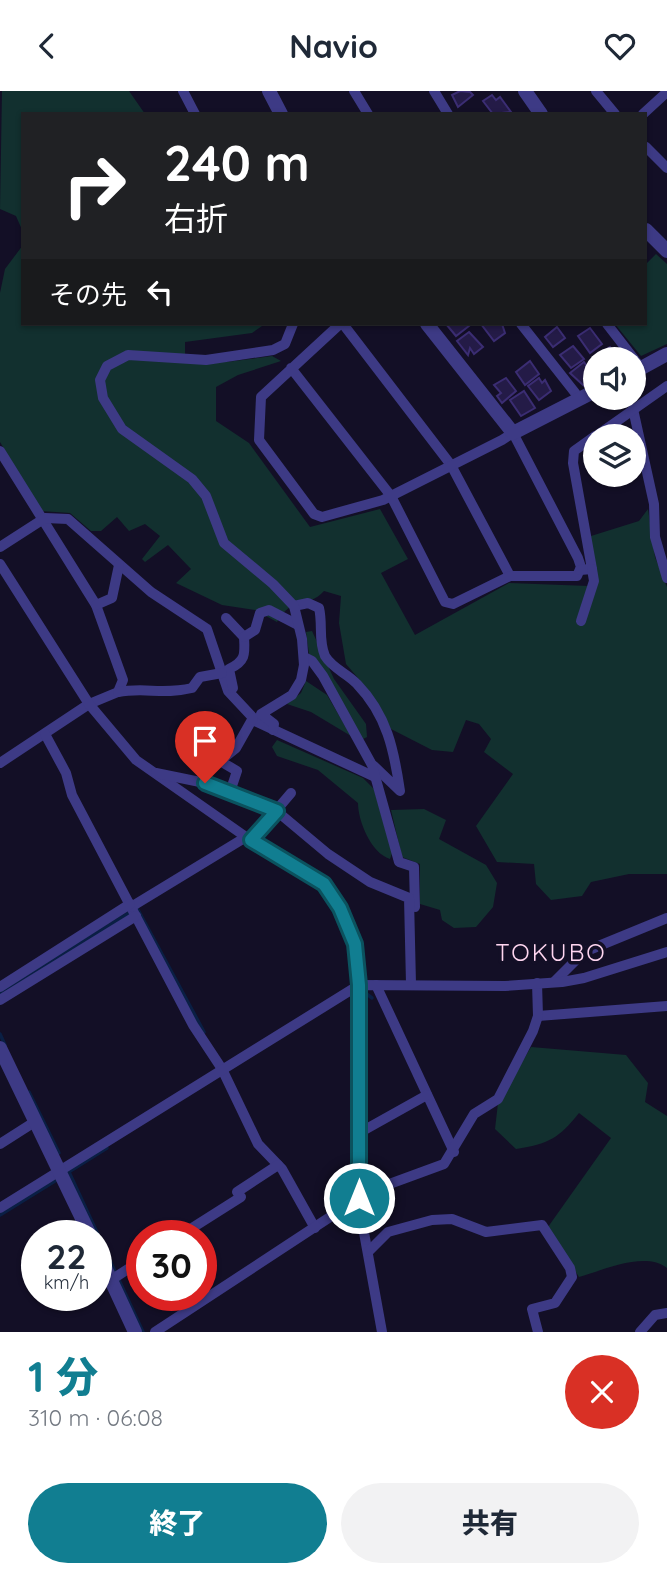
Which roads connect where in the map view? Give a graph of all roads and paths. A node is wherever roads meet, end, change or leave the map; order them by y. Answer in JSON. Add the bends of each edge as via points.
{"nodes":[{"id":1,"x":183,"y":91,"type":"edge"},
{"id":2,"x":354,"y":91,"type":"edge"},
{"id":3,"x":434,"y":91,"type":"edge"},
{"id":4,"x":525,"y":91,"type":"edge"},
{"id":5,"x":596,"y":91,"type":"edge"},
{"id":6,"x":272,"y":92,"type":"edge"},
{"id":7,"x":667,"y":92,"type":"edge"},
{"id":8,"x":194,"y":112,"type":"edge"},
{"id":9,"x":280,"y":112,"type":"edge"},
{"id":10,"x":367,"y":112,"type":"edge"},
{"id":11,"x":447,"y":112,"type":"edge"},
{"id":12,"x":540,"y":112,"type":"edge"},
{"id":13,"x":613,"y":112,"type":"edge"},
{"id":14,"x":645,"y":112,"type":"edge"},
{"id":15,"x":647,"y":148,"type":"edge"},
{"id":16,"x":667,"y":167,"type":"edge"},
{"id":17,"x":647,"y":231,"type":"edge"},
{"id":18,"x":667,"y":251,"type":"edge"},
{"id":19,"x":292,"y":326,"type":"edge"},
{"id":20,"x":339,"y":326,"type":"edge"},
{"id":21,"x":343,"y":326,"type":"edge"},
{"id":22,"x":429,"y":326,"type":"edge"},
{"id":23,"x":524,"y":326,"type":"edge"},
{"id":24,"x":608,"y":326,"type":"edge"},
{"id":25,"x":622,"y":347,"type":"edge"},
{"id":26,"x":667,"y":354,"type":"edge"},
{"id":27,"x":646,"y":365,"type":"edge"},
{"id":28,"x":291,"y":367,"type":"junction"},
{"id":29,"x":667,"y":386,"type":"edge"},
{"id":30,"x":583,"y":397,"type":"edge"},
{"id":31,"x":580,"y":399,"type":"junction"},
{"id":32,"x":646,"y":401,"type":"edge"},
{"id":33,"x":633,"y":410,"type":"edge"},
{"id":34,"x":634,"y":410,"type":"edge"},
{"id":35,"x":612,"y":424,"type":"edge"},
{"id":36,"x":513,"y":433,"type":"junction"},
{"id":37,"x":583,"y":445,"type":"edge"},
{"id":38,"x":0,"y":451,"type":"edge"},
{"id":39,"x":451,"y":465,"type":"junction"},
{"id":40,"x":391,"y":496,"type":"junction"},
{"id":41,"x":41,"y":521,"type":"junction"},
{"id":42,"x":0,"y":547,"type":"edge"},
{"id":43,"x":0,"y":564,"type":"edge"},
{"id":44,"x":118,"y":565,"type":"junction"},
{"id":45,"x":586,"y":570,"type":"junction"},
{"id":46,"x":510,"y":576,"type":"junction"},
{"id":47,"x":667,"y":578,"type":"edge"},
{"id":48,"x":96,"y":605,"type":"junction"},
{"id":49,"x":294,"y":606,"type":"junction"},
{"id":50,"x":226,"y":618,"type":"dead end"},
{"id":51,"x":581,"y":621,"type":"dead end"},
{"id":52,"x":298,"y":625,"type":"junction"},
{"id":53,"x":244,"y":637,"type":"junction"},
{"id":54,"x":304,"y":657,"type":"junction"},
{"id":55,"x":222,"y":673,"type":"junction"},
{"id":56,"x":118,"y":692,"type":"junction"},
{"id":57,"x":236,"y":701,"type":"junction"},
{"id":58,"x":89,"y":705,"type":"junction"},
{"id":59,"x":253,"y":718,"type":"junction"},
{"id":60,"x":273,"y":730,"type":"junction"},
{"id":61,"x":45,"y":734,"type":"junction"},
{"id":62,"x":0,"y":763,"type":"edge"},
{"id":63,"x":372,"y":765,"type":"junction"},
{"id":64,"x":150,"y":771,"type":"junction"},
{"id":65,"x":375,"y":777,"type":"junction"},
{"id":66,"x":230,"y":792,"type":"junction"},
{"id":67,"x":291,"y":793,"type":"dead end"},
{"id":68,"x":277,"y":811,"type":"junction"},
{"id":69,"x":249,"y":839,"type":"junction"},
{"id":70,"x":133,"y":910,"type":"junction"},
{"id":71,"x":667,"y":918,"type":"edge"},
{"id":72,"x":667,"y":952,"type":"edge"},
{"id":73,"x":554,"y":982,"type":"junction"},
{"id":74,"x":537,"y":983,"type":"junction"},
{"id":75,"x":414,"y":984,"type":"junction"},
{"id":76,"x":359,"y":985,"type":"junction"},
{"id":77,"x":376,"y":985,"type":"junction"},
{"id":78,"x":0,"y":987,"type":"edge"},
{"id":79,"x":0,"y":1000,"type":"edge"},
{"id":80,"x":667,"y":1006,"type":"edge"},
{"id":81,"x":538,"y":1016,"type":"junction"},
{"id":82,"x":0,"y":1048,"type":"edge"},
{"id":83,"x":222,"y":1069,"type":"junction"},
{"id":84,"x":427,"y":1095,"type":"junction"},
{"id":85,"x":36,"y":1121,"type":"junction"},
{"id":86,"x":359,"y":1133,"type":"junction"},
{"id":87,"x":0,"y":1144,"type":"edge"},
{"id":88,"x":454,"y":1152,"type":"junction"},
{"id":89,"x":278,"y":1165,"type":"junction"},
{"id":90,"x":61,"y":1170,"type":"junction"},
{"id":91,"x":359,"y":1202,"type":"junction"},
{"id":92,"x":0,"y":1208,"type":"edge"},
{"id":93,"x":83,"y":1220,"type":"edge"},
{"id":94,"x":205,"y":1220,"type":"edge"},
{"id":95,"x":315,"y":1228,"type":"junction"},
{"id":96,"x":368,"y":1252,"type":"junction"},
{"id":97,"x":126,"y":1270,"type":"edge"},
{"id":98,"x":112,"y":1272,"type":"edge"},
{"id":99,"x":115,"y":1277,"type":"junction"},
{"id":100,"x":667,"y":1313,"type":"edge"},
{"id":101,"x":135,"y":1332,"type":"edge"},
{"id":102,"x":155,"y":1332,"type":"edge"},
{"id":103,"x":382,"y":1332,"type":"edge"},
{"id":104,"x":538,"y":1332,"type":"edge"},
{"id":105,"x":640,"y":1332,"type":"edge"}],
"edges":[{"from":1,"to":8,"type":"street"},
{"from":2,"to":10,"type":"street"},
{"from":3,"to":11,"type":"street"},
{"from":4,"to":12,"type":"street"},
{"from":5,"to":13,"type":"street"},
{"from":6,"to":9,"type":"street"},
{"from":7,"to":14,"type":"street"},
{"from":15,"to":16,"type":"street"},
{"from":17,"to":18,"type":"street"},
{"from":19,"to":49,"type":"street","via":[[285,344],[273,350],[206,361],[128,355],[107,366],[100,380],[103,398],[122,429],[200,487],[224,543]]},
{"from":20,"to":28,"type":"street"},
{"from":21,"to":39,"type":"street"},
{"from":22,"to":36,"type":"street"},
{"from":23,"to":31,"type":"street"},
{"from":24,"to":25,"type":"street"},
{"from":26,"to":27,"type":"street"},
{"from":28,"to":40,"type":"street"},
{"from":28,"to":40,"type":"street","via":[[261,397],[259,440],[314,514],[323,517]]},
{"from":29,"to":32,"type":"street"},
{"from":30,"to":31,"type":"street"},
{"from":31,"to":36,"type":"street"},
{"from":33,"to":35,"type":"street"},
{"from":34,"to":47,"type":"street","via":[[654,504],[655,537]]},
{"from":36,"to":39,"type":"street"},
{"from":36,"to":45,"type":"street"},
{"from":37,"to":45,"type":"street","via":[[574,451],[573,463]]},
{"from":38,"to":41,"type":"street"},
{"from":39,"to":40,"type":"street"},
{"from":39,"to":46,"type":"street"},
{"from":40,"to":46,"type":"street","via":[[445,602],[453,604]]},
{"from":41,"to":42,"type":"street"},
{"from":41,"to":44,"type":"street","via":[[58,516],[68,519]]},
{"from":41,"to":48,"type":"street"},
{"from":43,"to":58,"type":"street"},
{"from":44,"to":48,"type":"street","via":[[112,598]]},
{"from":44,"to":55,"type":"street","via":[[207,629]]},
{"from":45,"to":46,"type":"street","via":[[573,578]]},
{"from":45,"to":51,"type":"street","via":[[594,581]]},
{"from":48,"to":56,"type":"street","via":[[122,680]]},
{"from":49,"to":52,"type":"street"},
{"from":49,"to":63,"type":"street","via":[[308,603],[319,608],[327,658],[360,687],[382,716],[394,749],[400,791]]},
{"from":50,"to":53,"type":"street"},
{"from":52,"to":53,"type":"street","via":[[269,610],[260,613],[255,630]]},
{"from":52,"to":54,"type":"street"},
{"from":53,"to":57,"type":"street","via":[[245,657],[229,669]]},
{"from":54,"to":60,"type":"street","via":[[298,688],[261,714],[274,724]]},
{"from":54,"to":63,"type":"street","via":[[323,677]]},
{"from":55,"to":56,"type":"street","via":[[200,677],[192,688],[167,694]]},
{"from":55,"to":57,"type":"street"},
{"from":56,"to":58,"type":"street"},
{"from":57,"to":59,"type":"street"},
{"from":58,"to":61,"type":"street"},
{"from":58,"to":64,"type":"street"},
{"from":59,"to":60,"type":"street"},
{"from":59,"to":66,"type":"street","via":[[236,748],[220,761],[237,771]]},
{"from":60,"to":65,"type":"street"},
{"from":61,"to":62,"type":"street"},
{"from":61,"to":70,"type":"street"},
{"from":63,"to":65,"type":"street"},
{"from":64,"to":66,"type":"street"},
{"from":64,"to":69,"type":"street"},
{"from":65,"to":75,"type":"street","via":[[399,862],[414,866]]},
{"from":66,"to":68,"type":"street"},
{"from":67,"to":68,"type":"street"},
{"from":68,"to":69,"type":"street"},
{"from":68,"to":75,"type":"street","via":[[370,882],[409,898]]},
{"from":69,"to":70,"type":"street"},
{"from":69,"to":76,"type":"street","via":[[324,884],[355,944]]},
{"from":70,"to":78,"type":"street"},
{"from":70,"to":79,"type":"street"},
{"from":70,"to":83,"type":"street","via":[[193,1025]]},
{"from":71,"to":73,"type":"street","via":[[584,951]]},
{"from":72,"to":73,"type":"street","via":[[584,978]]},
{"from":73,"to":74,"type":"street"},
{"from":74,"to":75,"type":"street"},
{"from":74,"to":81,"type":"street"},
{"from":75,"to":77,"type":"street"},
{"from":76,"to":77,"type":"street"},
{"from":76,"to":83,"type":"street"},
{"from":76,"to":86,"type":"street"},
{"from":77,"to":84,"type":"street"},
{"from":80,"to":81,"type":"street"},
{"from":81,"to":88,"type":"street","via":[[498,1099],[474,1114]]},
{"from":82,"to":85,"type":"street"},
{"from":83,"to":89,"type":"street","via":[[258,1144]]},
{"from":83,"to":90,"type":"street"},
{"from":84,"to":86,"type":"street"},
{"from":84,"to":88,"type":"street"},
{"from":85,"to":87,"type":"street"},
{"from":85,"to":90,"type":"street"},
{"from":86,"to":91,"type":"street"},
{"from":88,"to":91,"type":"street","via":[[444,1164],[384,1186]]},
{"from":89,"to":94,"type":"street"},
{"from":89,"to":95,"type":"street"},
{"from":90,"to":92,"type":"street"},
{"from":90,"to":93,"type":"street"},
{"from":91,"to":95,"type":"street"},
{"from":91,"to":96,"type":"street"},
{"from":95,"to":102,"type":"street"},
{"from":96,"to":103,"type":"street"},
{"from":96,"to":104,"type":"street","via":[[388,1232],[432,1220],[452,1219],[486,1232],[542,1225],[572,1277],[555,1303],[532,1309]]},
{"from":97,"to":99,"type":"street"},
{"from":98,"to":99,"type":"street"},
{"from":99,"to":101,"type":"street"},
{"from":100,"to":105,"type":"street","via":[[654,1315]]}]}
